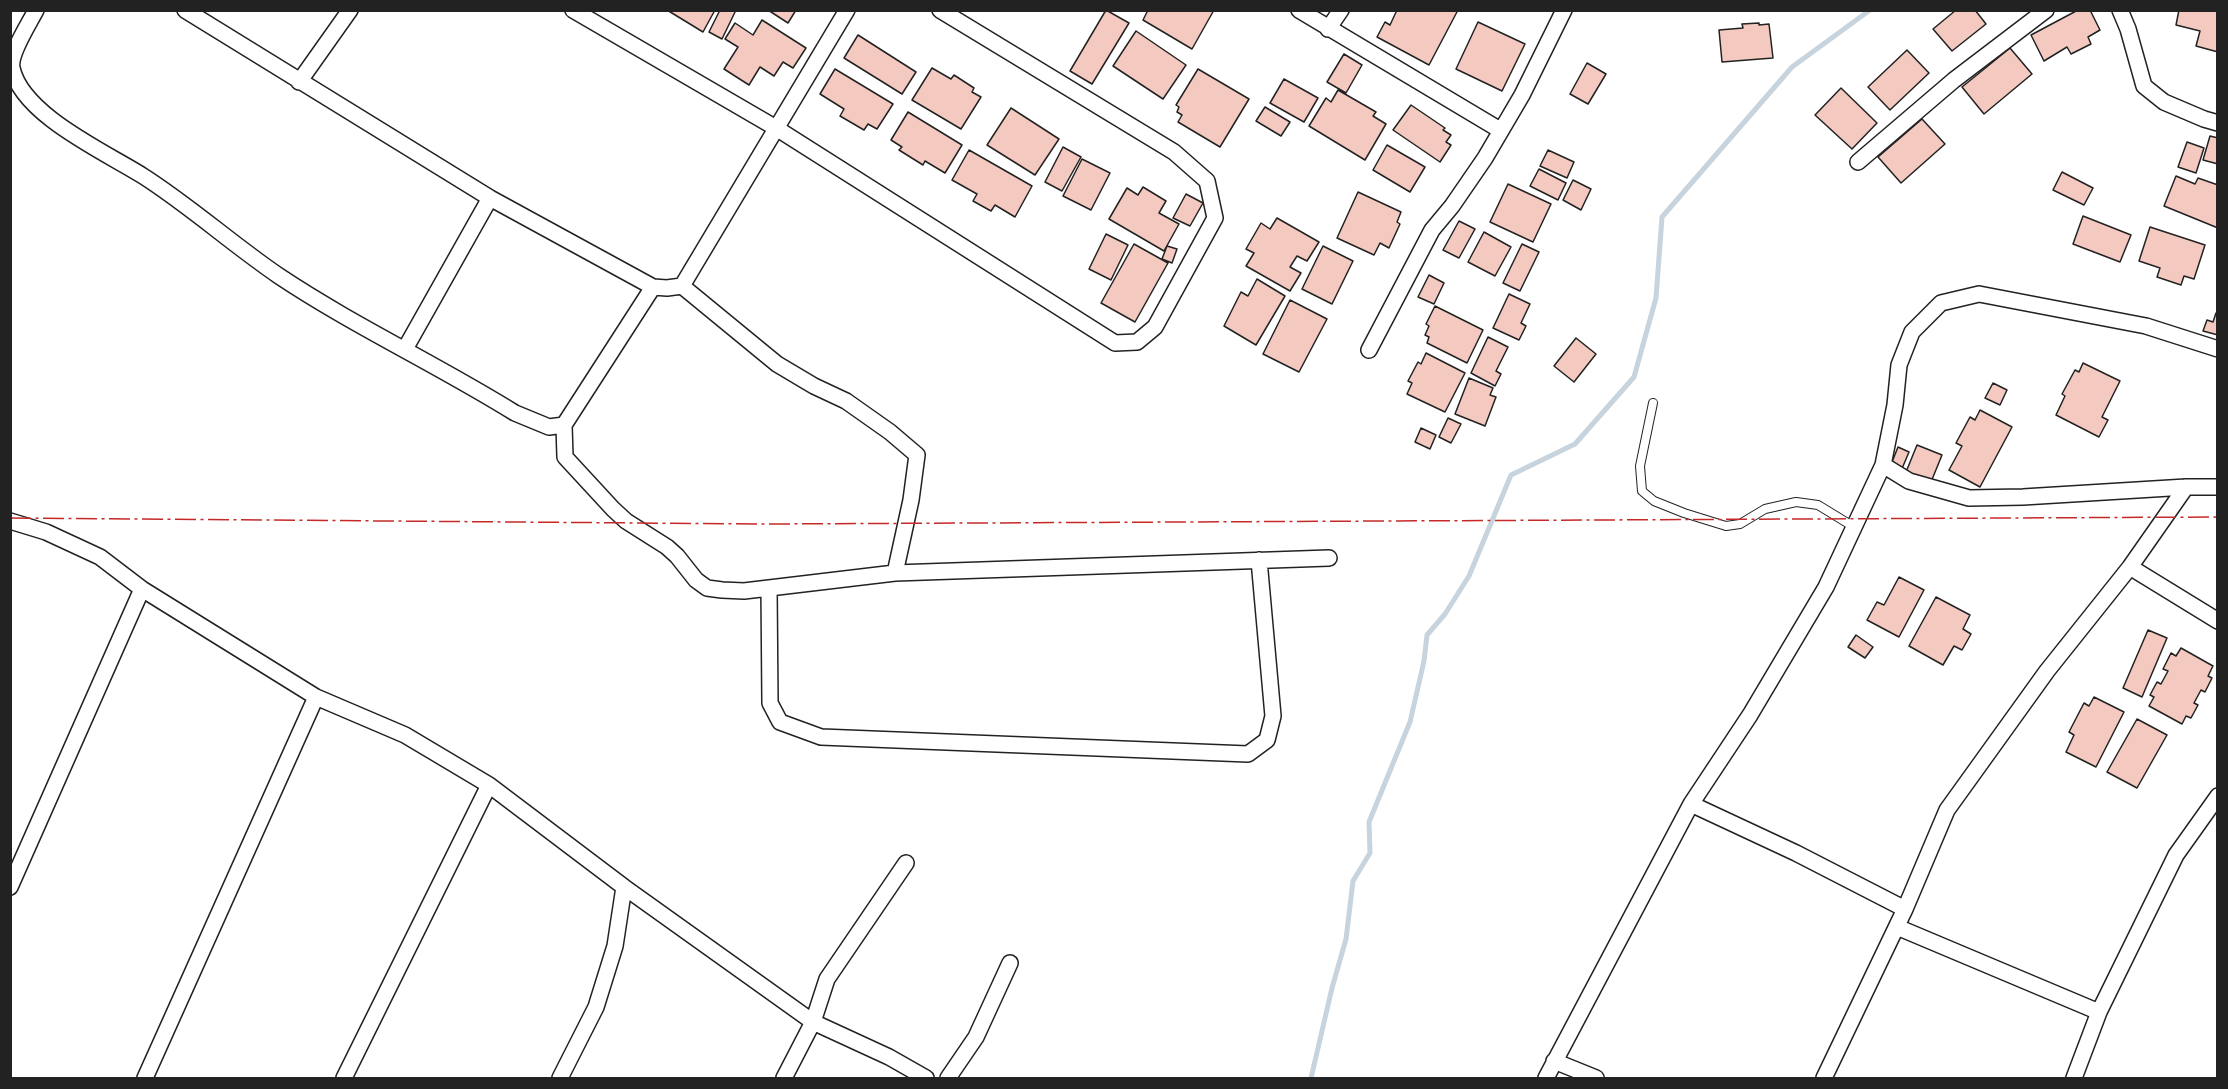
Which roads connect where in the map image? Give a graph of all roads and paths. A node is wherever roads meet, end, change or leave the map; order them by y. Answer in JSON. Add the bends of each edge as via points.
{"nodes":[{"id":1,"x":36,"y":10,"type":"edge"},
{"id":2,"x":185,"y":10,"type":"edge"},
{"id":3,"x":350,"y":10,"type":"edge"},
{"id":4,"x":573,"y":10,"type":"edge"},
{"id":5,"x":847,"y":10,"type":"edge"},
{"id":6,"x":940,"y":10,"type":"edge"},
{"id":7,"x":1299,"y":10,"type":"edge"},
{"id":8,"x":1341,"y":10,"type":"edge"},
{"id":9,"x":1563,"y":10,"type":"edge"},
{"id":10,"x":2046,"y":10,"type":"edge"},
{"id":11,"x":2120,"y":10,"type":"edge"},
{"id":12,"x":2136,"y":10,"type":"edge"},
{"id":13,"x":1328,"y":29,"type":"junction"},
{"id":14,"x":2128,"y":29,"type":"junction"},
{"id":15,"x":299,"y":82,"type":"junction"},
{"id":16,"x":2217,"y":123,"type":"edge"},
{"id":17,"x":776,"y":128,"type":"junction"},
{"id":18,"x":1500,"y":130,"type":"junction"},
{"id":19,"x":1858,"y":162,"type":"dead end"},
{"id":20,"x":490,"y":198,"type":"junction"},
{"id":21,"x":682,"y":286,"type":"junction"},
{"id":22,"x":653,"y":287,"type":"junction"},
{"id":23,"x":405,"y":349,"type":"junction"},
{"id":24,"x":2217,"y":349,"type":"edge"},
{"id":25,"x":1369,"y":350,"type":"dead end"},
{"id":26,"x":1653,"y":404,"type":"dead end"},
{"id":27,"x":564,"y":425,"type":"junction"},
{"id":28,"x":1883,"y":465,"type":"junction"},
{"id":29,"x":2186,"y":487,"type":"junction"},
{"id":30,"x":2217,"y":487,"type":"edge"},
{"id":31,"x":10,"y":521,"type":"edge"},
{"id":32,"x":1854,"y":527,"type":"junction"},
{"id":33,"x":1329,"y":558,"type":"dead end"},
{"id":34,"x":1259,"y":560,"type":"junction"},
{"id":35,"x":2130,"y":567,"type":"junction"},
{"id":36,"x":896,"y":573,"type":"junction"},
{"id":37,"x":769,"y":588,"type":"junction"},
{"id":38,"x":142,"y":589,"type":"junction"},
{"id":39,"x":2217,"y":621,"type":"edge"},
{"id":40,"x":316,"y":697,"type":"junction"},
{"id":41,"x":489,"y":785,"type":"junction"},
{"id":42,"x":2217,"y":796,"type":"edge"},
{"id":43,"x":1691,"y":804,"type":"junction"},
{"id":44,"x":906,"y":863,"type":"dead end"},
{"id":45,"x":10,"y":887,"type":"edge"},
{"id":46,"x":624,"y":887,"type":"junction"},
{"id":47,"x":1905,"y":909,"type":"junction"},
{"id":48,"x":1897,"y":927,"type":"junction"},
{"id":49,"x":1010,"y":963,"type":"dead end"},
{"id":50,"x":2099,"y":1012,"type":"junction"},
{"id":51,"x":813,"y":1022,"type":"junction"},
{"id":52,"x":1554,"y":1062,"type":"junction"},
{"id":53,"x":145,"y":1078,"type":"edge"},
{"id":54,"x":344,"y":1078,"type":"edge"},
{"id":55,"x":560,"y":1078,"type":"edge"},
{"id":56,"x":784,"y":1078,"type":"edge"},
{"id":57,"x":926,"y":1078,"type":"edge"},
{"id":58,"x":948,"y":1078,"type":"edge"},
{"id":59,"x":1546,"y":1078,"type":"edge"},
{"id":60,"x":1596,"y":1078,"type":"edge"},
{"id":61,"x":1824,"y":1078,"type":"edge"},
{"id":62,"x":2074,"y":1078,"type":"edge"}],
"edges":[{"from":1,"to":23,"type":"street","via":[[14,52],[11,67],[21,89],[50,118],[142,176],[280,276]]},
{"from":2,"to":15,"type":"street"},
{"from":3,"to":15,"type":"street"},
{"from":4,"to":17,"type":"street"},
{"from":5,"to":17,"type":"street"},
{"from":6,"to":17,"type":"street","via":[[1174,152],[1207,181],[1215,218],[1155,327],[1137,342],[1115,343]]},
{"from":7,"to":13,"type":"street"},
{"from":8,"to":13,"type":"street"},
{"from":9,"to":18,"type":"street","via":[[1522,95]]},
{"from":10,"to":19,"type":"street","via":[[1954,80]]},
{"from":11,"to":14,"type":"street"},
{"from":12,"to":14,"type":"street"},
{"from":13,"to":18,"type":"street"},
{"from":14,"to":16,"type":"street","via":[[2144,86],[2164,102]]},
{"from":15,"to":20,"type":"street"},
{"from":17,"to":21,"type":"street"},
{"from":18,"to":25,"type":"street","via":[[1471,180],[1432,230]]},
{"from":20,"to":22,"type":"street"},
{"from":20,"to":23,"type":"street"},
{"from":21,"to":22,"type":"street"},
{"from":21,"to":36,"type":"street","via":[[777,364],[846,401],[917,454]]},
{"from":22,"to":27,"type":"street"},
{"from":23,"to":27,"type":"street","via":[[515,413],[549,427]]},
{"from":24,"to":28,"type":"street","via":[[2146,326],[1979,294],[1941,303],[1912,332],[1899,365]]},
{"from":26,"to":32,"type":"lane","via":[[1640,466],[1642,491],[1654,501],[1726,526],[1740,524],[1765,509],[1797,502],[1818,505]]},
{"from":27,"to":37,"type":"street","via":[[565,457],[613,509],[667,547],[696,580],[707,588],[722,590]]},
{"from":28,"to":29,"type":"street","via":[[1909,481],[1970,498]]},
{"from":28,"to":32,"type":"street"},
{"from":29,"to":30,"type":"street"},
{"from":29,"to":35,"type":"street"},
{"from":31,"to":38,"type":"street","via":[[46,532],[100,557]]},
{"from":32,"to":43,"type":"street","via":[[1826,587],[1779,668]]},
{"from":33,"to":34,"type":"street"},
{"from":34,"to":36,"type":"street"},
{"from":34,"to":37,"type":"street","via":[[1273,716],[1267,740],[1248,754],[821,737],[780,722],[770,703]]},
{"from":35,"to":39,"type":"street"},
{"from":35,"to":47,"type":"street","via":[[2047,671],[1947,810]]},
{"from":36,"to":37,"type":"street"},
{"from":38,"to":40,"type":"street"},
{"from":38,"to":45,"type":"street"},
{"from":40,"to":41,"type":"street","via":[[405,735]]},
{"from":40,"to":53,"type":"street"},
{"from":41,"to":46,"type":"street"},
{"from":41,"to":54,"type":"street"},
{"from":42,"to":50,"type":"street","via":[[2176,855]]},
{"from":43,"to":47,"type":"street"},
{"from":43,"to":52,"type":"street"},
{"from":44,"to":51,"type":"street","via":[[827,979]]},
{"from":46,"to":51,"type":"street"},
{"from":46,"to":55,"type":"street","via":[[615,946],[596,1007]]},
{"from":47,"to":48,"type":"street"},
{"from":48,"to":50,"type":"street"},
{"from":48,"to":61,"type":"street"},
{"from":49,"to":58,"type":"street","via":[[976,1037]]},
{"from":50,"to":62,"type":"street"},
{"from":51,"to":56,"type":"street"},
{"from":51,"to":57,"type":"street"},
{"from":52,"to":59,"type":"street"},
{"from":52,"to":60,"type":"street"}]}
